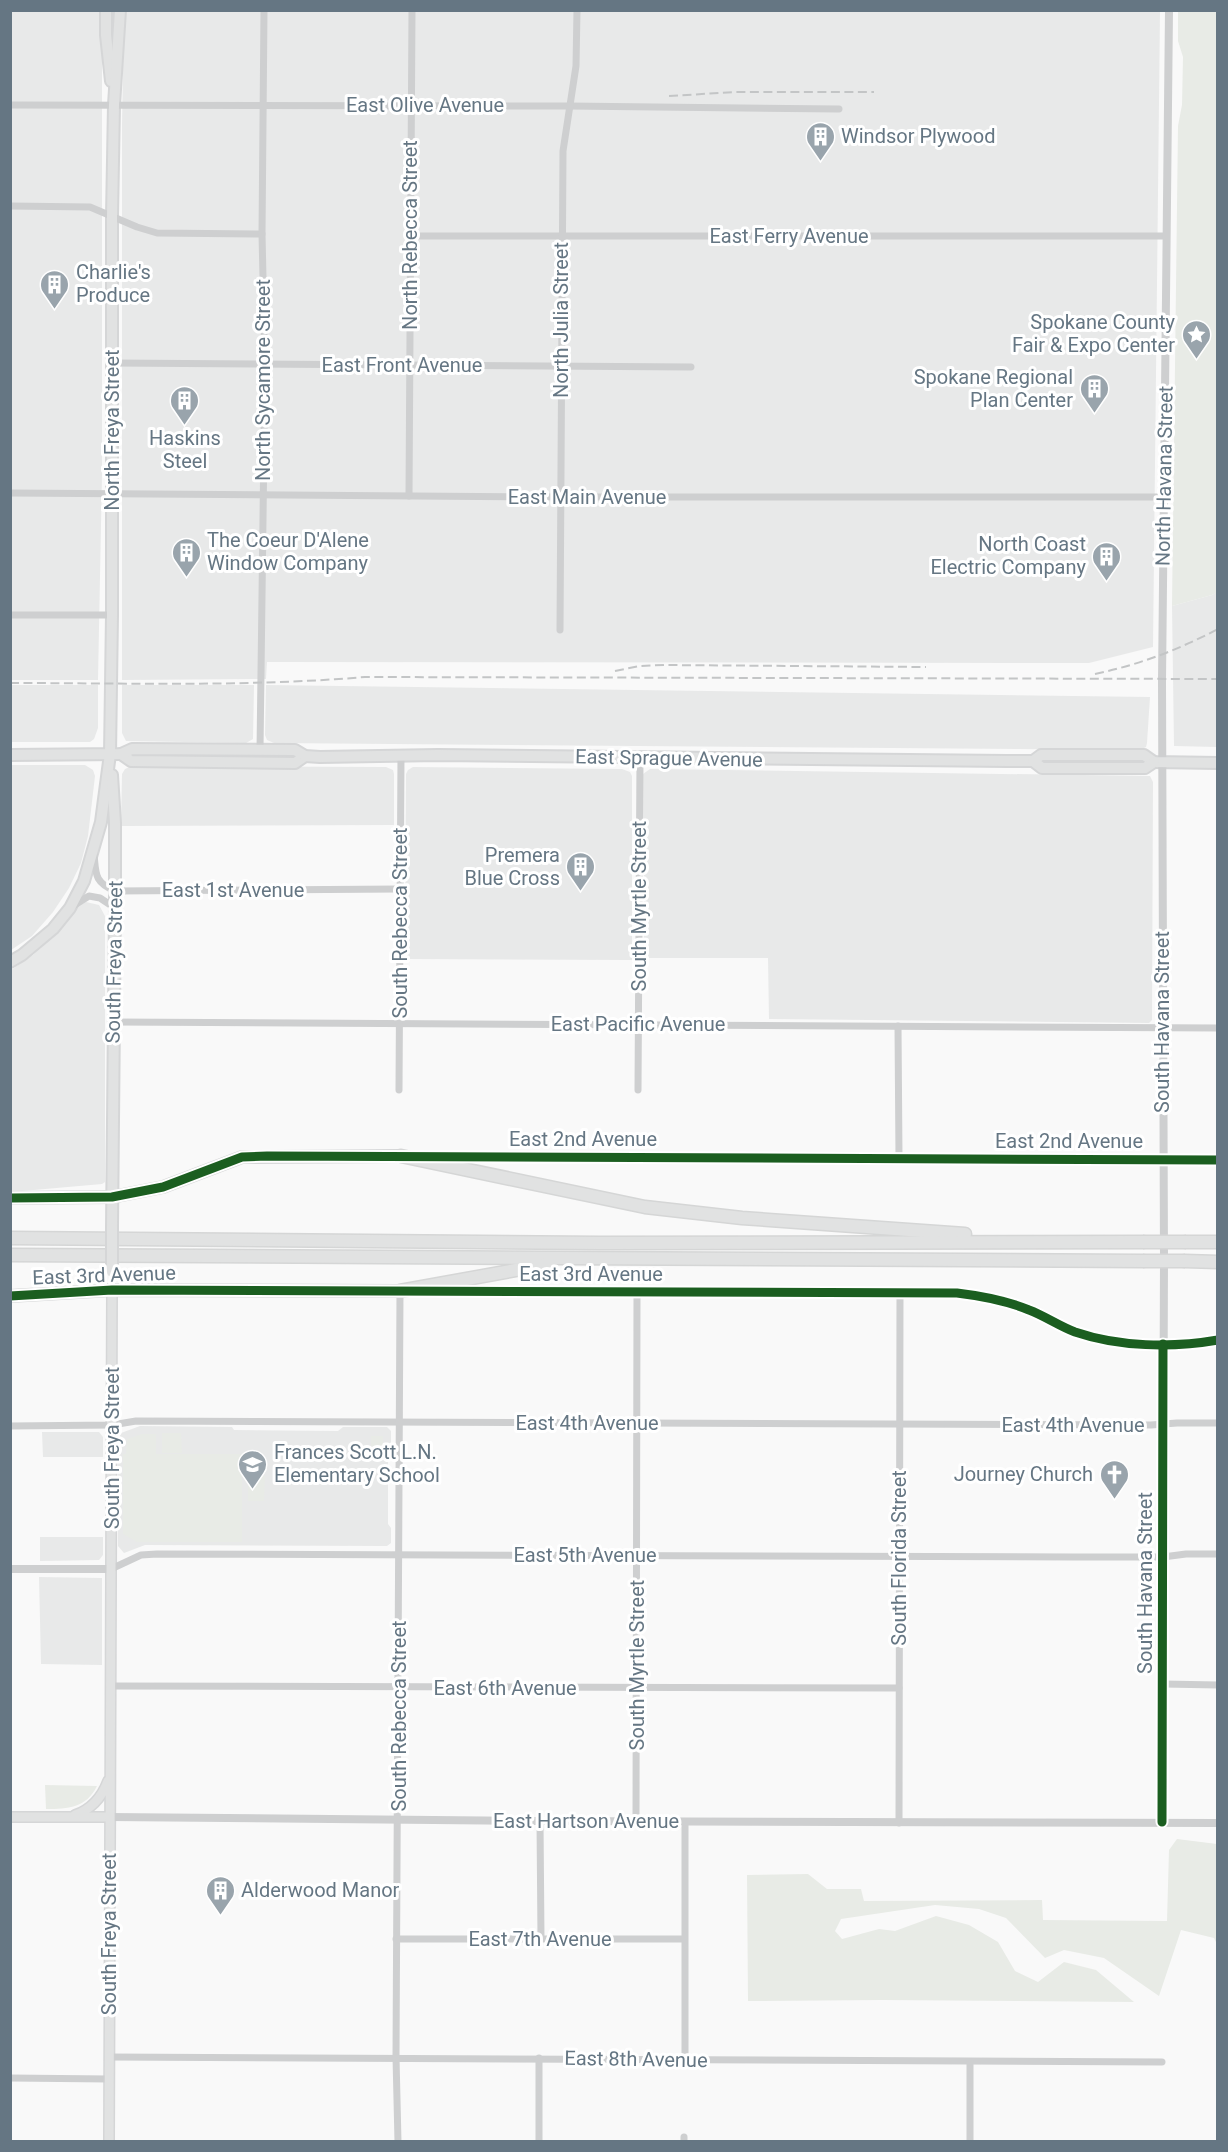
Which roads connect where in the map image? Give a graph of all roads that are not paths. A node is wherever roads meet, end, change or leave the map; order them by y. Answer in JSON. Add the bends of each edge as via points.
{"nodes":[{"id":1,"x":106,"y":10,"type":"edge"},
{"id":2,"x":120,"y":10,"type":"edge"},
{"id":3,"x":264,"y":10,"type":"edge"},
{"id":4,"x":412,"y":10,"type":"edge"},
{"id":5,"x":577,"y":10,"type":"edge"},
{"id":6,"x":1169,"y":10,"type":"edge"},
{"id":7,"x":10,"y":105,"type":"edge"},
{"id":8,"x":114,"y":105,"type":"junction"},
{"id":9,"x":264,"y":105,"type":"junction"},
{"id":10,"x":412,"y":105,"type":"junction"},
{"id":11,"x":569,"y":106,"type":"junction"},
{"id":12,"x":839,"y":109,"type":"dead end"},
{"id":13,"x":10,"y":206,"type":"edge"},
{"id":14,"x":112,"y":216,"type":"junction"},
{"id":15,"x":262,"y":234,"type":"junction"},
{"id":16,"x":411,"y":236,"type":"junction"},
{"id":17,"x":561,"y":236,"type":"junction"},
{"id":18,"x":1166,"y":236,"type":"junction"},
{"id":19,"x":113,"y":363,"type":"junction"},
{"id":20,"x":265,"y":365,"type":"junction"},
{"id":21,"x":409,"y":365,"type":"junction"},
{"id":22,"x":560,"y":365,"type":"junction"},
{"id":23,"x":691,"y":367,"type":"dead end"},
{"id":24,"x":10,"y":493,"type":"edge"},
{"id":25,"x":112,"y":493,"type":"junction"},
{"id":26,"x":264,"y":494,"type":"junction"},
{"id":27,"x":409,"y":496,"type":"junction"},
{"id":28,"x":561,"y":497,"type":"junction"},
{"id":29,"x":1164,"y":497,"type":"junction"},
{"id":30,"x":10,"y":615,"type":"edge"},
{"id":31,"x":112,"y":615,"type":"junction"},
{"id":32,"x":560,"y":630,"type":"dead end"},
{"id":33,"x":260,"y":750,"type":"junction"},
{"id":34,"x":115,"y":754,"type":"junction"},
{"id":35,"x":10,"y":755,"type":"edge"},
{"id":36,"x":305,"y":756,"type":"junction"},
{"id":37,"x":401,"y":756,"type":"junction"},
{"id":38,"x":639,"y":758,"type":"junction"},
{"id":39,"x":1158,"y":762,"type":"junction"},
{"id":40,"x":1218,"y":763,"type":"edge"},
{"id":41,"x":94,"y":851,"type":"junction"},
{"id":42,"x":400,"y":889,"type":"junction"},
{"id":43,"x":115,"y":891,"type":"junction"},
{"id":44,"x":70,"y":908,"type":"junction"},
{"id":45,"x":115,"y":908,"type":"junction"},
{"id":46,"x":10,"y":962,"type":"edge"},
{"id":47,"x":113,"y":1022,"type":"junction"},
{"id":48,"x":400,"y":1023,"type":"junction"},
{"id":49,"x":638,"y":1024,"type":"junction"},
{"id":50,"x":898,"y":1026,"type":"junction"},
{"id":51,"x":1162,"y":1027,"type":"junction"},
{"id":52,"x":1218,"y":1028,"type":"edge"},
{"id":53,"x":399,"y":1090,"type":"dead end"},
{"id":54,"x":638,"y":1090,"type":"dead end"},
{"id":55,"x":401,"y":1156,"type":"junction"},
{"id":56,"x":899,"y":1158,"type":"junction"},
{"id":57,"x":1163,"y":1159,"type":"junction"},
{"id":58,"x":1218,"y":1160,"type":"edge"},
{"id":59,"x":112,"y":1197,"type":"junction"},
{"id":60,"x":10,"y":1198,"type":"edge"},
{"id":61,"x":10,"y":1238,"type":"edge"},
{"id":62,"x":1095,"y":1242,"type":"junction"},
{"id":63,"x":1218,"y":1242,"type":"edge"},
{"id":64,"x":10,"y":1255,"type":"edge"},
{"id":65,"x":579,"y":1258,"type":"junction"},
{"id":66,"x":1218,"y":1262,"type":"edge"},
{"id":67,"x":112,"y":1290,"type":"junction"},
{"id":68,"x":400,"y":1291,"type":"junction"},
{"id":69,"x":900,"y":1292,"type":"junction"},
{"id":70,"x":637,"y":1293,"type":"junction"},
{"id":71,"x":10,"y":1296,"type":"edge"},
{"id":72,"x":1218,"y":1340,"type":"edge"},
{"id":73,"x":1163,"y":1344,"type":"junction"},
{"id":74,"x":400,"y":1423,"type":"junction"},
{"id":75,"x":1218,"y":1423,"type":"edge"},
{"id":76,"x":637,"y":1424,"type":"junction"},
{"id":77,"x":900,"y":1424,"type":"junction"},
{"id":78,"x":10,"y":1425,"type":"edge"},
{"id":79,"x":112,"y":1425,"type":"junction"},
{"id":80,"x":1163,"y":1425,"type":"junction"},
{"id":81,"x":399,"y":1554,"type":"junction"},
{"id":82,"x":1218,"y":1554,"type":"edge"},
{"id":83,"x":637,"y":1556,"type":"junction"},
{"id":84,"x":900,"y":1557,"type":"junction"},
{"id":85,"x":1163,"y":1557,"type":"junction"},
{"id":86,"x":10,"y":1569,"type":"edge"},
{"id":87,"x":111,"y":1569,"type":"junction"},
{"id":88,"x":1163,"y":1684,"type":"junction"},
{"id":89,"x":1218,"y":1685,"type":"edge"},
{"id":90,"x":111,"y":1686,"type":"junction"},
{"id":91,"x":399,"y":1688,"type":"junction"},
{"id":92,"x":638,"y":1688,"type":"junction"},
{"id":93,"x":899,"y":1688,"type":"junction"},
{"id":94,"x":110,"y":1769,"type":"junction"},
{"id":95,"x":64,"y":1816,"type":"junction"},
{"id":96,"x":109,"y":1816,"type":"junction"},
{"id":97,"x":10,"y":1817,"type":"edge"},
{"id":98,"x":398,"y":1820,"type":"junction"},
{"id":99,"x":540,"y":1821,"type":"junction"},
{"id":100,"x":636,"y":1822,"type":"junction"},
{"id":101,"x":685,"y":1822,"type":"junction"},
{"id":102,"x":1162,"y":1822,"type":"junction"},
{"id":103,"x":898,"y":1823,"type":"junction"},
{"id":104,"x":1218,"y":1823,"type":"edge"},
{"id":105,"x":541,"y":1939,"type":"junction"},
{"id":106,"x":396,"y":1940,"type":"junction"},
{"id":107,"x":684,"y":1940,"type":"junction"},
{"id":108,"x":109,"y":2057,"type":"junction"},
{"id":109,"x":396,"y":2057,"type":"junction"},
{"id":110,"x":538,"y":2058,"type":"junction"},
{"id":111,"x":685,"y":2060,"type":"junction"},
{"id":112,"x":970,"y":2062,"type":"junction"},
{"id":113,"x":1162,"y":2062,"type":"dead end"},
{"id":114,"x":10,"y":2078,"type":"edge"},
{"id":115,"x":109,"y":2079,"type":"junction"},
{"id":116,"x":109,"y":2142,"type":"edge"},
{"id":117,"x":398,"y":2142,"type":"edge"},
{"id":118,"x":539,"y":2142,"type":"edge"},
{"id":119,"x":970,"y":2142,"type":"edge"}],
"edges":[{"from":1,"to":8,"type":"main road","name":"North Freya Street"},
{"from":2,"to":8,"type":"main road","name":"North Freya Street"},
{"from":3,"to":9,"type":"street","name":"North Sycamore Street"},
{"from":4,"to":10,"type":"street","name":"North Rebecca Street"},
{"from":5,"to":11,"type":"street","name":"North Julia Street","via":[[576,66]]},
{"from":6,"to":18,"type":"street","name":"North Havana Street"},
{"from":7,"to":8,"type":"street","name":"East Olive Avenue"},
{"from":8,"to":9,"type":"street","name":"East Olive Avenue"},
{"from":8,"to":14,"type":"main road","name":"North Freya Street"},
{"from":9,"to":10,"type":"street","name":"East Olive Avenue"},
{"from":9,"to":15,"type":"street","name":"North Sycamore Street"},
{"from":10,"to":11,"type":"street","name":"East Olive Avenue"},
{"from":10,"to":16,"type":"street","name":"North Rebecca Street"},
{"from":11,"to":12,"type":"street","name":"East Olive Avenue"},
{"from":11,"to":17,"type":"street","name":"North Julia Street","via":[[563,151]]},
{"from":13,"to":14,"type":"street","via":[[85,206]]},
{"from":14,"to":15,"type":"street","via":[[157,233]]},
{"from":14,"to":19,"type":"main road","name":"North Freya Street"},
{"from":15,"to":20,"type":"street","name":"North Sycamore Street"},
{"from":16,"to":17,"type":"street","name":"East Ferry Avenue"},
{"from":16,"to":21,"type":"street","name":"North Rebecca Street"},
{"from":17,"to":18,"type":"street","name":"East Ferry Avenue"},
{"from":17,"to":22,"type":"street","name":"North Julia Street"},
{"from":18,"to":29,"type":"street","name":"North Havana Street"},
{"from":19,"to":20,"type":"street","name":"East Front Avenue"},
{"from":19,"to":25,"type":"main road","name":"North Freya Street"},
{"from":20,"to":21,"type":"street","name":"East Front Avenue"},
{"from":20,"to":26,"type":"street","name":"North Sycamore Street"},
{"from":21,"to":22,"type":"street","name":"East Front Avenue"},
{"from":21,"to":27,"type":"street","name":"North Rebecca Street"},
{"from":22,"to":23,"type":"street","name":"East Front Avenue"},
{"from":22,"to":28,"type":"street","name":"North Julia Street"},
{"from":24,"to":25,"type":"street","name":"East Main Avenue"},
{"from":25,"to":26,"type":"street","name":"East Main Avenue"},
{"from":25,"to":31,"type":"main road","name":"North Freya Street"},
{"from":26,"to":27,"type":"street","name":"East Main Avenue"},
{"from":26,"to":33,"type":"street","name":"North Sycamore Street"},
{"from":27,"to":28,"type":"street","name":"East Main Avenue"},
{"from":28,"to":29,"type":"street","name":"East Main Avenue"},
{"from":28,"to":32,"type":"street","name":"North Julia Street"},
{"from":29,"to":39,"type":"street","name":"North Havana Street"},
{"from":30,"to":31,"type":"street"},
{"from":31,"to":34,"type":"main road","name":"North Freya Street"},
{"from":33,"to":34,"type":"main road","name":"East Sprague Avenue","via":[[132,749]]},
{"from":33,"to":36,"type":"main road","name":"East Sprague Avenue","via":[[295,750]]},
{"from":34,"to":35,"type":"main road","name":"East Sprague Avenue"},
{"from":34,"to":36,"type":"main road","name":"East Sprague Avenue","via":[[131,761],[295,763]]},
{"from":34,"to":41,"type":"main road"},
{"from":34,"to":43,"type":"main road","name":"South Freya Street"},
{"from":36,"to":37,"type":"main road","name":"East Sprague Avenue"},
{"from":37,"to":38,"type":"main road","name":"East Sprague Avenue"},
{"from":37,"to":42,"type":"street","name":"South Rebecca Street"},
{"from":38,"to":39,"type":"main road","name":"East Sprague Avenue","via":[[1033,761],[1042,768],[1067,769],[1145,768]]},
{"from":38,"to":49,"type":"street","name":"South Myrtle Street"},
{"from":39,"to":40,"type":"main road","name":"East Sprague Avenue"},
{"from":39,"to":51,"type":"street","name":"South Havana Street"},
{"from":41,"to":43,"type":"street","via":[[97,878]]},
{"from":41,"to":44,"type":"main road"},
{"from":42,"to":43,"type":"street","name":"East 1st Avenue"},
{"from":42,"to":48,"type":"street","name":"South Rebecca Street"},
{"from":43,"to":45,"type":"main road","name":"South Freya Street"},
{"from":44,"to":45,"type":"street","via":[[89,896]]},
{"from":44,"to":46,"type":"main road","via":[[38,942]]},
{"from":45,"to":47,"type":"main road","name":"South Freya Street"},
{"from":47,"to":48,"type":"street","name":"East Pacific Avenue"},
{"from":47,"to":59,"type":"main road","name":"South Freya Street"},
{"from":48,"to":49,"type":"street","name":"East Pacific Avenue"},
{"from":48,"to":53,"type":"street","name":"South Rebecca Street"},
{"from":49,"to":50,"type":"street","name":"East Pacific Avenue"},
{"from":49,"to":54,"type":"street","name":"South Myrtle Street"},
{"from":50,"to":51,"type":"street","name":"East Pacific Avenue"},
{"from":50,"to":56,"type":"street"},
{"from":51,"to":52,"type":"street"},
{"from":51,"to":57,"type":"street","name":"South Havana Street"},
{"from":55,"to":56,"type":"street","name":"East 2nd Avenue"},
{"from":55,"to":59,"type":"main road","name":"East 2nd Avenue","via":[[242,1157],[163,1187]]},
{"from":55,"to":62,"type":"highway","via":[[645,1208]]},
{"from":56,"to":57,"type":"street","name":"East 2nd Avenue"},
{"from":57,"to":58,"type":"street"},
{"from":57,"to":73,"type":"street","name":"South Havana Street"},
{"from":59,"to":60,"type":"main road","name":"East 2nd Avenue"},
{"from":59,"to":67,"type":"main road","name":"South Freya Street","bridge":true},
{"from":61,"to":62,"type":"highway"},
{"from":62,"to":63,"type":"highway","bridge":true},
{"from":64,"to":65,"type":"highway"},
{"from":65,"to":66,"type":"highway","bridge":true},
{"from":65,"to":68,"type":"highway"},
{"from":67,"to":68,"type":"main road","name":"East 3rd Avenue"},
{"from":67,"to":71,"type":"main road","name":"East 3rd Avenue"},
{"from":67,"to":79,"type":"main road","name":"South Freya Street"},
{"from":68,"to":70,"type":"street","name":"East 3rd Avenue"},
{"from":68,"to":74,"type":"street","name":"South Rebecca Street"},
{"from":69,"to":70,"type":"street","name":"East 3rd Avenue"},
{"from":69,"to":73,"type":"street","name":"East 3rd Avenue","via":[[992,1298],[1096,1338]]},
{"from":69,"to":77,"type":"street","name":"South Florida Street"},
{"from":70,"to":76,"type":"street","name":"South Myrtle Street"},
{"from":72,"to":73,"type":"street"},
{"from":73,"to":80,"type":"street","name":"South Havana Street"},
{"from":74,"to":76,"type":"street","name":"East 4th Avenue"},
{"from":74,"to":79,"type":"street","name":"East 4th Avenue"},
{"from":74,"to":81,"type":"street","name":"South Rebecca Street"},
{"from":75,"to":80,"type":"street"},
{"from":76,"to":77,"type":"street","name":"East 4th Avenue"},
{"from":76,"to":83,"type":"street","name":"South Myrtle Street"},
{"from":77,"to":80,"type":"street","name":"East 4th Avenue"},
{"from":77,"to":84,"type":"street","name":"South Florida Street"},
{"from":78,"to":79,"type":"street","name":"East 4th Avenue"},
{"from":79,"to":87,"type":"main road","name":"South Freya Street"},
{"from":80,"to":85,"type":"street","name":"South Havana Street"},
{"from":81,"to":83,"type":"street","name":"East 5th Avenue"},
{"from":81,"to":87,"type":"street","name":"East 5th Avenue","via":[[141,1555]]},
{"from":81,"to":91,"type":"street","name":"South Rebecca Street"},
{"from":82,"to":85,"type":"street"},
{"from":83,"to":84,"type":"street","name":"East 5th Avenue"},
{"from":83,"to":92,"type":"street","name":"South Myrtle Street"},
{"from":84,"to":85,"type":"street","name":"East 5th Avenue"},
{"from":84,"to":93,"type":"street","name":"South Florida Street"},
{"from":85,"to":88,"type":"street","name":"South Havana Street"},
{"from":86,"to":87,"type":"street","name":"East 5th Avenue"},
{"from":87,"to":90,"type":"main road","name":"South Freya Street"},
{"from":88,"to":89,"type":"street"},
{"from":88,"to":102,"type":"street","name":"South Havana Street"},
{"from":90,"to":91,"type":"street","name":"East 6th Avenue"},
{"from":90,"to":94,"type":"main road","name":"South Freya Street"},
{"from":91,"to":92,"type":"street","name":"East 6th Avenue"},
{"from":91,"to":98,"type":"street","name":"South Rebecca Street"},
{"from":92,"to":93,"type":"street","name":"East 6th Avenue"},
{"from":92,"to":100,"type":"street","name":"South Myrtle Street"},
{"from":93,"to":103,"type":"street","name":"South Florida Street"},
{"from":94,"to":95,"type":"main road","via":[[97,1801],[85,1811]]},
{"from":94,"to":96,"type":"main road","name":"South Freya Street"},
{"from":95,"to":96,"type":"main road","name":"East Hartson Avenue"},
{"from":95,"to":97,"type":"main road","name":"East Hartson Avenue"},
{"from":96,"to":98,"type":"street","name":"East Hartson Avenue"},
{"from":96,"to":108,"type":"main road","name":"South Freya Street"},
{"from":98,"to":99,"type":"street","name":"East Hartson Avenue"},
{"from":98,"to":106,"type":"street","name":"South Rebecca Street"},
{"from":99,"to":100,"type":"street","name":"East Hartson Avenue"},
{"from":99,"to":105,"type":"street"},
{"from":100,"to":101,"type":"street","name":"East Hartson Avenue"},
{"from":101,"to":103,"type":"street","name":"East Hartson Avenue"},
{"from":101,"to":107,"type":"street"},
{"from":102,"to":103,"type":"street","name":"East Hartson Avenue"},
{"from":102,"to":104,"type":"street"},
{"from":105,"to":106,"type":"street","name":"East 7th Avenue"},
{"from":105,"to":107,"type":"street","name":"East 7th Avenue"},
{"from":106,"to":109,"type":"street","name":"South Rebecca Street"},
{"from":107,"to":111,"type":"street"},
{"from":108,"to":109,"type":"street","name":"East 8th Avenue"},
{"from":108,"to":115,"type":"main road","name":"South Freya Street"},
{"from":109,"to":110,"type":"street","name":"East 8th Avenue"},
{"from":109,"to":117,"type":"street","name":"South Rebecca Street"},
{"from":110,"to":111,"type":"street","name":"East 8th Avenue"},
{"from":110,"to":118,"type":"street"},
{"from":111,"to":112,"type":"street","name":"East 8th Avenue"},
{"from":112,"to":113,"type":"street","name":"East 8th Avenue"},
{"from":112,"to":119,"type":"street"},
{"from":114,"to":115,"type":"street"},
{"from":115,"to":116,"type":"main road","name":"South Freya Street"}]}
